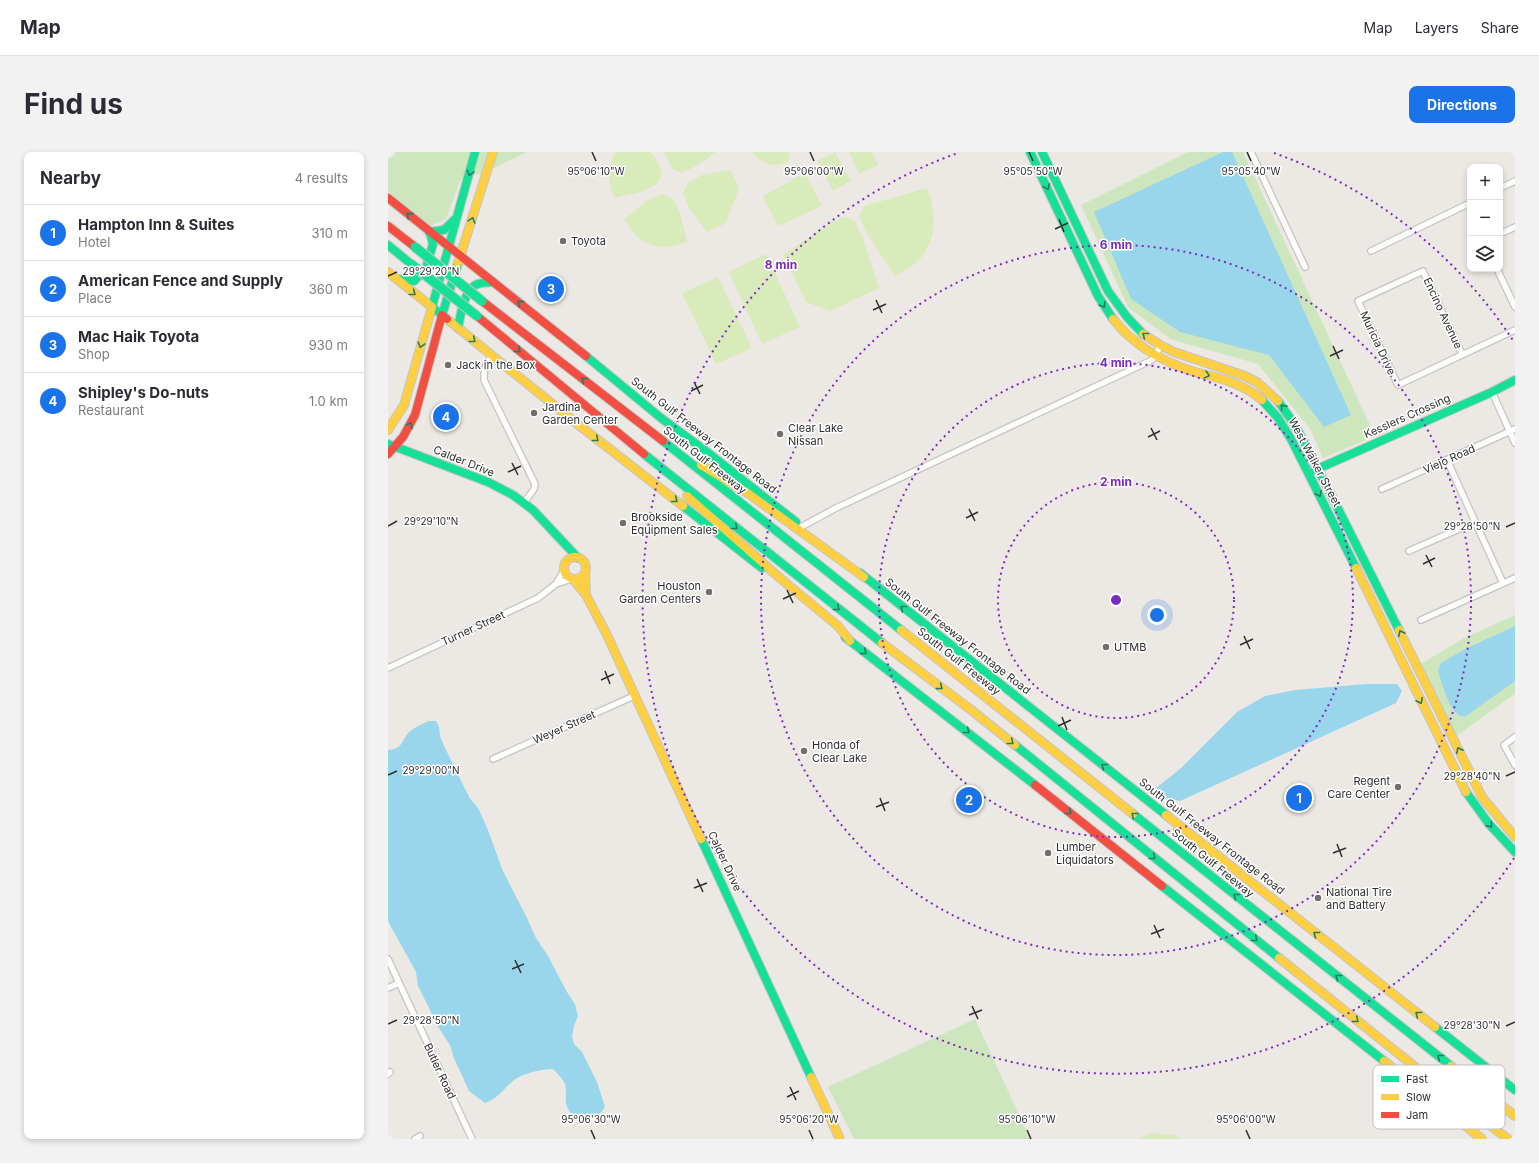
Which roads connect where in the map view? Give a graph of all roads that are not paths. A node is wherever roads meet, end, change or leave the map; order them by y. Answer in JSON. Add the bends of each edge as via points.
{"nodes":[{"id":1,"x":475,"y":152,"type":"edge"},
{"id":2,"x":493,"y":152,"type":"edge"},
{"id":3,"x":1030,"y":152,"type":"edge"},
{"id":4,"x":1042,"y":152,"type":"edge"},
{"id":5,"x":1251,"y":152,"type":"edge"},
{"id":6,"x":1515,"y":181,"type":"edge"},
{"id":7,"x":1503,"y":187,"type":"edge"},
{"id":8,"x":388,"y":198,"type":"edge"},
{"id":9,"x":1467,"y":204,"type":"edge"},
{"id":10,"x":458,"y":215,"type":"junction"},
{"id":11,"x":388,"y":226,"type":"edge"},
{"id":12,"x":1515,"y":227,"type":"edge"},
{"id":13,"x":430,"y":232,"type":"junction"},
{"id":14,"x":1503,"y":233,"type":"edge"},
{"id":15,"x":388,"y":246,"type":"edge"},
{"id":16,"x":448,"y":247,"type":"junction"},
{"id":17,"x":1371,"y":251,"type":"dead end"},
{"id":18,"x":461,"y":257,"type":"junction"},
{"id":19,"x":1305,"y":268,"type":"dead end"},
{"id":20,"x":1498,"y":272,"type":"edge"},
{"id":21,"x":392,"y":275,"type":"edge"},
{"id":22,"x":493,"y":282,"type":"junction"},
{"id":23,"x":1360,"y":301,"type":"joint"},
{"id":24,"x":432,"y":307,"type":"junction"},
{"id":25,"x":1515,"y":307,"type":"edge"},
{"id":26,"x":442,"y":315,"type":"junction"},
{"id":27,"x":458,"y":328,"type":"junction"},
{"id":28,"x":1515,"y":330,"type":"edge"},
{"id":29,"x":1160,"y":347,"type":"junction"},
{"id":30,"x":1462,"y":354,"type":"junction"},
{"id":31,"x":492,"y":356,"type":"junction"},
{"id":32,"x":1155,"y":356,"type":"junction"},
{"id":33,"x":551,"y":378,"type":"junction"},
{"id":34,"x":1515,"y":380,"type":"edge"},
{"id":35,"x":1492,"y":392,"type":"junction"},
{"id":36,"x":615,"y":404,"type":"junction"},
{"id":37,"x":388,"y":430,"type":"edge"},
{"id":38,"x":1512,"y":430,"type":"edge"},
{"id":39,"x":1515,"y":443,"type":"edge"},
{"id":40,"x":392,"y":445,"type":"edge"},
{"id":41,"x":388,"y":454,"type":"edge"},
{"id":42,"x":1447,"y":460,"type":"junction"},
{"id":43,"x":1318,"y":469,"type":"junction"},
{"id":44,"x":1309,"y":473,"type":"junction"},
{"id":45,"x":1382,"y":489,"type":"dead end"},
{"id":46,"x":524,"y":503,"type":"junction"},
{"id":47,"x":1475,"y":522,"type":"junction"},
{"id":48,"x":801,"y":526,"type":"junction"},
{"id":49,"x":561,"y":540,"type":"junction"},
{"id":50,"x":1409,"y":551,"type":"dead end"},
{"id":51,"x":578,"y":558,"type":"junction"},
{"id":52,"x":564,"y":567,"type":"junction"},
{"id":53,"x":585,"y":572,"type":"junction"},
{"id":54,"x":864,"y":577,"type":"junction"},
{"id":55,"x":1515,"y":578,"type":"edge"},
{"id":56,"x":572,"y":579,"type":"junction"},
{"id":57,"x":1503,"y":583,"type":"junction"},
{"id":58,"x":556,"y":584,"type":"junction"},
{"id":59,"x":1378,"y":589,"type":"junction"},
{"id":60,"x":1368,"y":594,"type":"junction"},
{"id":61,"x":586,"y":595,"type":"junction"},
{"id":62,"x":1421,"y":620,"type":"dead end"},
{"id":63,"x":850,"y":641,"type":"junction"},
{"id":64,"x":388,"y":668,"type":"edge"},
{"id":65,"x":634,"y":696,"type":"junction"},
{"id":66,"x":1515,"y":738,"type":"edge"},
{"id":67,"x":493,"y":759,"type":"dead end"},
{"id":68,"x":1515,"y":765,"type":"edge"},
{"id":69,"x":1468,"y":796,"type":"junction"},
{"id":70,"x":1482,"y":797,"type":"junction"},
{"id":71,"x":1515,"y":837,"type":"edge"},
{"id":72,"x":1515,"y":852,"type":"edge"},
{"id":73,"x":388,"y":959,"type":"edge"},
{"id":74,"x":399,"y":983,"type":"junction"},
{"id":75,"x":388,"y":988,"type":"edge"},
{"id":76,"x":1388,"y":1065,"type":"edge"},
{"id":77,"x":1413,"y":1065,"type":"edge"},
{"id":78,"x":1451,"y":1065,"type":"edge"},
{"id":79,"x":1483,"y":1065,"type":"edge"},
{"id":80,"x":1505,"y":1082,"type":"edge"},
{"id":81,"x":1515,"y":1090,"type":"edge"},
{"id":82,"x":1505,"y":1108,"type":"edge"},
{"id":83,"x":1515,"y":1116,"type":"edge"},
{"id":84,"x":1469,"y":1129,"type":"edge"},
{"id":85,"x":1495,"y":1129,"type":"edge"},
{"id":86,"x":1480,"y":1138,"type":"edge"},
{"id":87,"x":472,"y":1139,"type":"edge"},
{"id":88,"x":840,"y":1139,"type":"edge"},
{"id":89,"x":1508,"y":1139,"type":"edge"}],
"edges":[{"from":1,"to":10,"type":"main road","one_way":true},
{"from":18,"to":2,"type":"main road","one_way":true},
{"from":3,"to":32,"type":"main road","name":"West Walker Street","one_way":true,"via":[[1106,311],[1136,343]]},
{"from":29,"to":4,"type":"main road","name":"West Walker Street","one_way":true,"via":[[1128,321],[1116,305]]},
{"from":5,"to":19,"type":"street"},
{"from":6,"to":7,"type":"street"},
{"from":13,"to":8,"type":"main road","name":"South Gulf Freeway Frontage Road","one_way":true},
{"from":9,"to":17,"type":"street"},
{"from":10,"to":13,"type":"main road","via":[[450,226],[442,231]]},
{"from":10,"to":16,"type":"main road"},
{"from":36,"to":11,"type":"main road","name":"South Gulf Freeway","one_way":true,"bridge":true},
{"from":12,"to":14,"type":"street"},
{"from":13,"to":16,"type":"main road","name":"South Gulf Freeway Frontage Road"},
{"from":13,"to":21,"type":"main road","via":[[433,244],[426,268],[418,278],[414,281],[404,280]]},
{"from":15,"to":33,"type":"main road","one_way":true,"bridge":true},
{"from":16,"to":18,"type":"main road","name":"South Gulf Freeway Frontage Road"},
{"from":16,"to":24,"type":"main road"},
{"from":18,"to":22,"type":"main road","name":"South Gulf Freeway Frontage Road"},
{"from":18,"to":26,"type":"main road"},
{"from":20,"to":25,"type":"street"},
{"from":21,"to":24,"type":"main road","one_way":true},
{"from":22,"to":27,"type":"main road","via":[[471,287],[460,311]]},
{"from":48,"to":22,"type":"main road","name":"South Gulf Freeway Frontage Road","one_way":true,"via":[[661,418]]},
{"from":23,"to":30,"type":"street","name":"Encino Avenue","via":[[1423,271]]},
{"from":23,"to":30,"type":"street","name":"Muricia Drive","via":[[1398,386]]},
{"from":24,"to":26,"type":"main road"},
{"from":24,"to":37,"type":"main road","one_way":true,"via":[[404,405]]},
{"from":26,"to":27,"type":"main road"},
{"from":40,"to":26,"type":"main road","one_way":true,"via":[[403,437],[415,415]]},
{"from":27,"to":31,"type":"main road","one_way":true},
{"from":28,"to":30,"type":"street"},
{"from":29,"to":32,"type":"street"},
{"from":43,"to":29,"type":"main road","name":"West Walker Street","one_way":true,"via":[[1283,406],[1257,382],[1235,371],[1181,356]]},
{"from":31,"to":46,"type":"street","via":[[486,362],[484,380],[535,484]]},
{"from":31,"to":63,"type":"main road","one_way":true,"via":[[758,565]]},
{"from":32,"to":44,"type":"main road","name":"West Walker Street","one_way":true,"via":[[1177,367],[1231,382],[1251,391],[1274,413]]},
{"from":32,"to":48,"type":"street","via":[[1152,360]]},
{"from":33,"to":63,"type":"main road","via":[[584,411],[838,626]]},
{"from":33,"to":77,"type":"main road","one_way":true,"via":[[856,624],[970,709]]},
{"from":34,"to":35,"type":"main road","name":"Kesslers Crossing"},
{"from":35,"to":38,"type":"street"},
{"from":35,"to":43,"type":"main road","name":"Kesslers Crossing"},
{"from":36,"to":54,"type":"main road","via":[[636,413],[699,463],[749,494]]},
{"from":78,"to":36,"type":"main road","name":"South Gulf Freeway","one_way":true},
{"from":38,"to":39,"type":"street"},
{"from":38,"to":42,"type":"street","name":"Viejo Road"},
{"from":40,"to":41,"type":"main road"},
{"from":40,"to":46,"type":"main road","name":"Calder Drive","via":[[488,482]]},
{"from":42,"to":45,"type":"street","name":"Viejo Road"},
{"from":42,"to":47,"type":"street"},
{"from":43,"to":44,"type":"main road","name":"Kesslers Crossing"},
{"from":43,"to":59,"type":"main road","name":"West Walker Street"},
{"from":44,"to":60,"type":"main road","name":"West Walker Street","one_way":true},
{"from":46,"to":49,"type":"main road","name":"Calder Drive"},
{"from":47,"to":50,"type":"street"},
{"from":47,"to":57,"type":"street"},
{"from":48,"to":54,"type":"main road","name":"South Gulf Freeway Frontage Road"},
{"from":49,"to":51,"type":"main road","name":"Calder Drive"},
{"from":49,"to":52,"type":"main road"},
{"from":51,"to":52,"type":"main road","via":[[570,558]]},
{"from":51,"to":53,"type":"main road","via":[[584,562]]},
{"from":52,"to":56,"type":"main road","via":[[567,576]]},
{"from":52,"to":58,"type":"street","name":"Turner Street"},
{"from":53,"to":56,"type":"main road","via":[[580,578]]},
{"from":53,"to":61,"type":"main road","name":"Calder Drive"},
{"from":79,"to":54,"type":"main road","name":"South Gulf Freeway Frontage Road","one_way":true},
{"from":55,"to":57,"type":"street"},
{"from":56,"to":58,"type":"street","name":"Turner Street"},
{"from":56,"to":61,"type":"main road","name":"Calder Drive"},
{"from":57,"to":62,"type":"street"},
{"from":58,"to":64,"type":"street","name":"Turner Street","via":[[538,598]]},
{"from":59,"to":60,"type":"street"},
{"from":70,"to":59,"type":"main road","name":"West Walker Street","one_way":true},
{"from":60,"to":69,"type":"main road","name":"West Walker Street","one_way":true},
{"from":61,"to":65,"type":"main road","name":"Calder Drive"},
{"from":63,"to":76,"type":"main road","one_way":true},
{"from":65,"to":67,"type":"street","name":"Weyer Street"},
{"from":65,"to":88,"type":"main road","name":"Calder Drive"},
{"from":66,"to":68,"type":"street","via":[[1504,745]]},
{"from":69,"to":70,"type":"street"},
{"from":69,"to":72,"type":"main road","name":"West Walker Street","one_way":true},
{"from":70,"to":71,"type":"main road","name":"West Walker Street"},
{"from":73,"to":74,"type":"street","name":"Butler Road"},
{"from":74,"to":75,"type":"street"},
{"from":74,"to":87,"type":"street","name":"Butler Road"},
{"from":81,"to":80,"type":"main road","name":"South Gulf Freeway Frontage Road","one_way":true},
{"from":83,"to":82,"type":"main road","name":"South Gulf Freeway","one_way":true},
{"from":84,"to":86,"type":"main road","one_way":true},
{"from":85,"to":89,"type":"main road","one_way":true}]}
